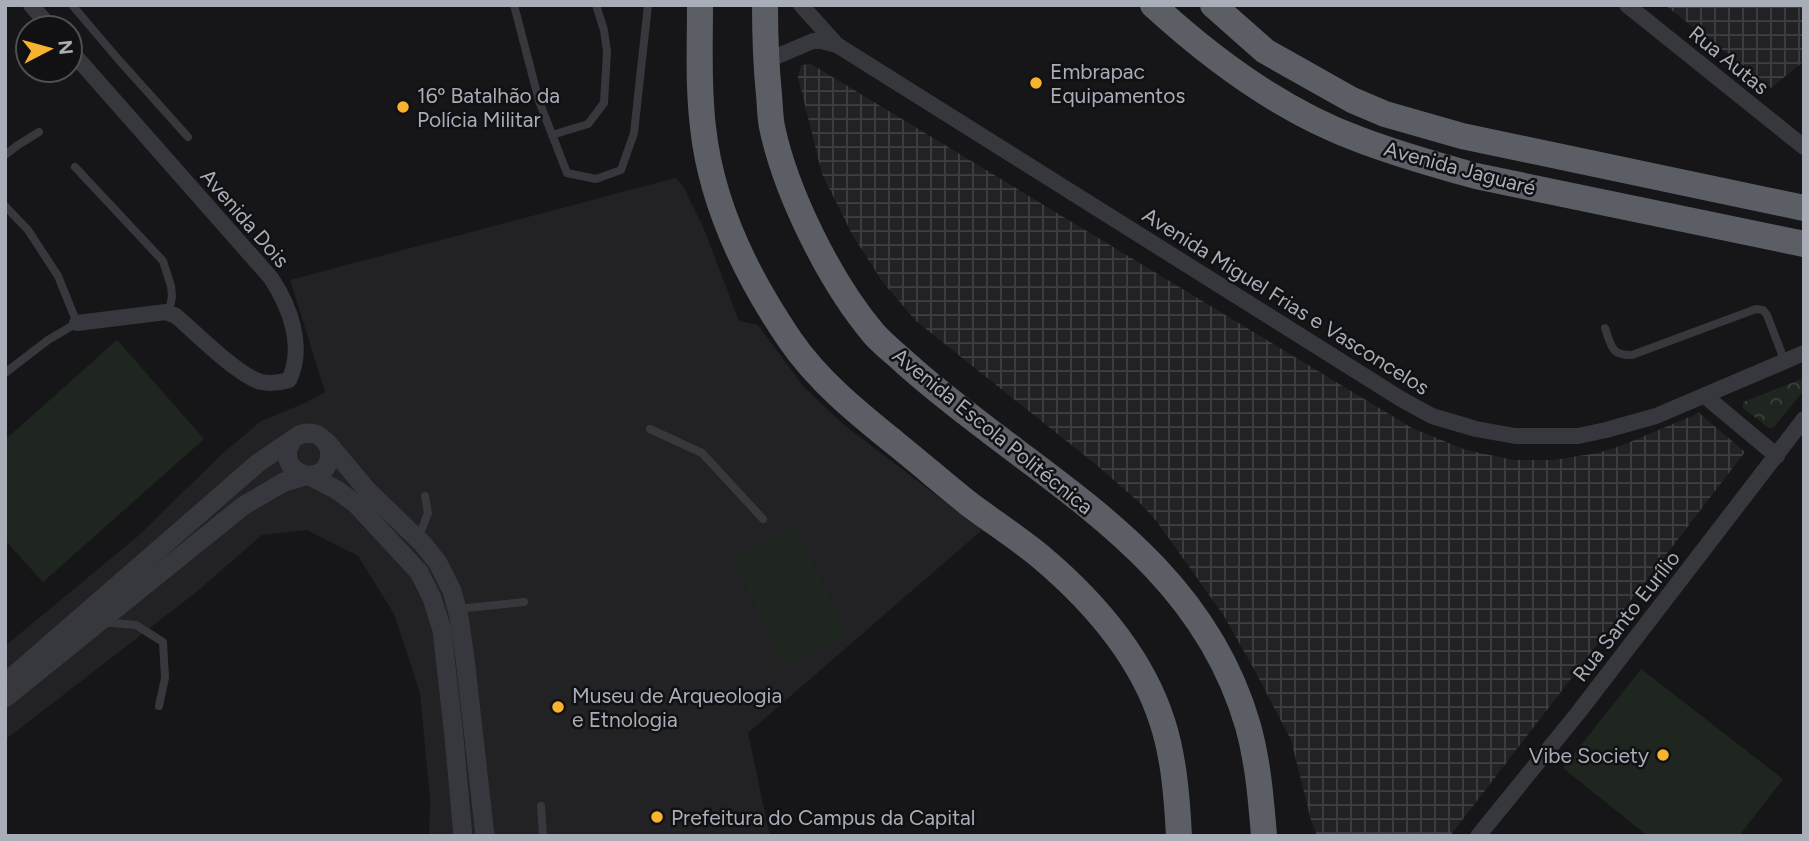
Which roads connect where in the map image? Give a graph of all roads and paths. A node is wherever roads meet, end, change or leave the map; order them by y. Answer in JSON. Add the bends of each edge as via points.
{"nodes":[{"id":1,"x":72,"y":5,"type":"edge"},
{"id":2,"x":514,"y":5,"type":"edge"},
{"id":3,"x":596,"y":5,"type":"edge"},
{"id":4,"x":648,"y":5,"type":"edge"},
{"id":5,"x":700,"y":5,"type":"edge"},
{"id":6,"x":765,"y":5,"type":"edge"},
{"id":7,"x":801,"y":5,"type":"edge"},
{"id":8,"x":1153,"y":5,"type":"edge"},
{"id":9,"x":1213,"y":5,"type":"edge"},
{"id":10,"x":1627,"y":5,"type":"edge"},
{"id":11,"x":837,"y":44,"type":"junction"},
{"id":12,"x":766,"y":61,"type":"junction"},
{"id":13,"x":84,"y":66,"type":"edge"},
{"id":14,"x":39,"y":132,"type":"dead end"},
{"id":15,"x":552,"y":135,"type":"junction"},
{"id":16,"x":188,"y":137,"type":"dead end"},
{"id":17,"x":1804,"y":147,"type":"edge"},
{"id":18,"x":5,"y":155,"type":"edge"},
{"id":19,"x":75,"y":167,"type":"dead end"},
{"id":20,"x":5,"y":206,"type":"edge"},
{"id":21,"x":1804,"y":208,"type":"edge"},
{"id":22,"x":1804,"y":244,"type":"edge"},
{"id":23,"x":169,"y":313,"type":"junction"},
{"id":24,"x":76,"y":323,"type":"junction"},
{"id":25,"x":1605,"y":328,"type":"dead end"},
{"id":26,"x":1796,"y":359,"type":"edge"},
{"id":27,"x":5,"y":373,"type":"edge"},
{"id":28,"x":1705,"y":396,"type":"junction"},
{"id":29,"x":1804,"y":419,"type":"edge"},
{"id":30,"x":650,"y":429,"type":"dead end"},
{"id":31,"x":292,"y":440,"type":"junction"},
{"id":32,"x":327,"y":442,"type":"junction"},
{"id":33,"x":1777,"y":456,"type":"junction"},
{"id":34,"x":307,"y":476,"type":"junction"},
{"id":35,"x":425,"y":496,"type":"dead end"},
{"id":36,"x":763,"y":519,"type":"dead end"},
{"id":37,"x":418,"y":539,"type":"junction"},
{"id":38,"x":523,"y":601,"type":"dead end"},
{"id":39,"x":457,"y":609,"type":"junction"},
{"id":40,"x":99,"y":622,"type":"junction"},
{"id":41,"x":5,"y":683,"type":"edge"},
{"id":42,"x":5,"y":698,"type":"edge"},
{"id":43,"x":159,"y":706,"type":"dead end"},
{"id":44,"x":541,"y":807,"type":"dead end"},
{"id":45,"x":463,"y":836,"type":"edge"},
{"id":46,"x":485,"y":836,"type":"edge"},
{"id":47,"x":543,"y":836,"type":"edge"},
{"id":48,"x":1179,"y":836,"type":"edge"},
{"id":49,"x":1264,"y":836,"type":"edge"},
{"id":50,"x":1478,"y":836,"type":"edge"}],
"edges":[{"from":1,"to":16,"type":"lane"},
{"from":2,"to":15,"type":"lane"},
{"from":3,"to":15,"type":"lane","via":[[607,52],[604,103],[588,124]]},
{"from":4,"to":15,"type":"lane","via":[[634,133],[621,170],[596,179],[567,173]]},
{"from":5,"to":48,"type":"highway","via":[[703,127],[710,170],[753,279],[791,342],[853,409],[1041,558],[1111,629],[1133,660],[1161,718]]},
{"from":6,"to":12,"type":"highway","name":"Avenida Escola Politécnica"},
{"from":7,"to":11,"type":"street","name":"Avenida Miguel Frias e Vasconcelos"},
{"from":8,"to":22,"type":"highway","name":"Avenida Jaguaré","via":[[1249,82],[1356,139],[1476,176]]},
{"from":9,"to":21,"type":"highway","name":"Avenida Jaguaré","via":[[1265,51],[1385,114],[1462,136]]},
{"from":10,"to":17,"type":"street","name":"Rua Autas"},
{"from":11,"to":12,"type":"street","via":[[813,41]]},
{"from":11,"to":28,"type":"street","name":"Avenida Miguel Frias e Vasconcelos","via":[[1432,416],[1515,436],[1578,436],[1656,416]]},
{"from":12,"to":49,"type":"highway","name":"Avenida Escola Politécnica","via":[[771,124],[781,163],[827,265],[875,335],[930,385],[1134,546],[1166,578],[1205,630],[1238,695],[1248,727]]},
{"from":13,"to":23,"type":"street","name":"Avenida Dois","via":[[282,294],[296,339],[289,380],[264,383],[247,376]]},
{"from":14,"to":18,"type":"lane"},
{"from":19,"to":23,"type":"lane","via":[[163,261],[171,286]]},
{"from":20,"to":24,"type":"lane","via":[[28,230],[58,276]]},
{"from":23,"to":24,"type":"street"},
{"from":24,"to":27,"type":"lane"},
{"from":25,"to":26,"type":"lane","via":[[1612,349],[1621,356],[1632,355],[1763,310]]},
{"from":26,"to":28,"type":"street","name":"Avenida Miguel Frias e Vasconcelos"},
{"from":28,"to":33,"type":"street"},
{"from":29,"to":33,"type":"street","name":"Rua Santo Eurílio"},
{"from":30,"to":36,"type":"lane","via":[[702,453]]},
{"from":31,"to":32,"type":"street","via":[[307,432]]},
{"from":31,"to":34,"type":"street","via":[[289,463]]},
{"from":31,"to":41,"type":"street","via":[[258,463]]},
{"from":32,"to":34,"type":"street","via":[[328,464],[320,473]]},
{"from":32,"to":37,"type":"street"},
{"from":33,"to":50,"type":"street","name":"Rua Santo Eurílio"},
{"from":34,"to":40,"type":"street","via":[[284,482],[243,506]]},
{"from":34,"to":45,"type":"street","via":[[356,504],[419,572],[432,598],[442,630]]},
{"from":35,"to":37,"type":"lane","via":[[428,513]]},
{"from":37,"to":39,"type":"street","via":[[438,563]]},
{"from":38,"to":39,"type":"lane"},
{"from":39,"to":46,"type":"street"},
{"from":40,"to":42,"type":"street"},
{"from":40,"to":43,"type":"lane","via":[[136,625],[163,642],[165,678]]},
{"from":44,"to":47,"type":"lane"}]}
